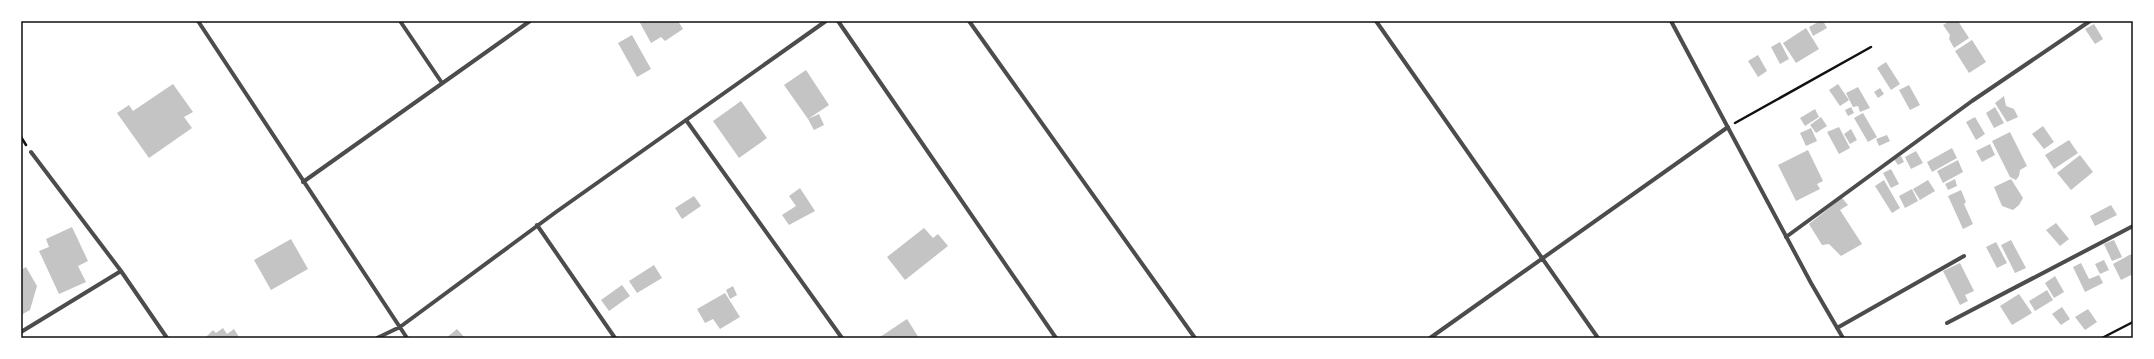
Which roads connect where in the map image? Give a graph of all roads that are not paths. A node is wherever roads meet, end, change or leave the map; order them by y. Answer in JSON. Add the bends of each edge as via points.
{"nodes":[{"id":1,"x":198,"y":21,"type":"edge"},
{"id":2,"x":400,"y":21,"type":"edge"},
{"id":3,"x":530,"y":21,"type":"edge"},
{"id":4,"x":826,"y":21,"type":"edge"},
{"id":5,"x":838,"y":21,"type":"edge"},
{"id":6,"x":969,"y":21,"type":"edge"},
{"id":7,"x":1376,"y":21,"type":"edge"},
{"id":8,"x":1671,"y":21,"type":"edge"},
{"id":9,"x":2090,"y":21,"type":"edge"},
{"id":10,"x":442,"y":83,"type":"junction"},
{"id":11,"x":686,"y":120,"type":"junction"},
{"id":12,"x":1728,"y":127,"type":"junction"},
{"id":13,"x":31,"y":152,"type":"dead end"},
{"id":14,"x":303,"y":182,"type":"junction"},
{"id":15,"x":537,"y":225,"type":"junction"},
{"id":16,"x":2133,"y":226,"type":"edge"},
{"id":17,"x":1786,"y":237,"type":"junction"},
{"id":18,"x":1964,"y":256,"type":"dead end"},
{"id":19,"x":1542,"y":258,"type":"junction"},
{"id":20,"x":121,"y":271,"type":"junction"},
{"id":21,"x":1947,"y":323,"type":"dead end"},
{"id":22,"x":400,"y":327,"type":"junction"},
{"id":23,"x":1837,"y":328,"type":"junction"},
{"id":24,"x":21,"y":332,"type":"edge"},
{"id":25,"x":167,"y":338,"type":"edge"},
{"id":26,"x":377,"y":338,"type":"edge"},
{"id":27,"x":407,"y":338,"type":"edge"},
{"id":28,"x":615,"y":338,"type":"edge"},
{"id":29,"x":842,"y":338,"type":"edge"},
{"id":30,"x":1056,"y":338,"type":"edge"},
{"id":31,"x":1195,"y":338,"type":"edge"},
{"id":32,"x":1430,"y":338,"type":"edge"},
{"id":33,"x":1598,"y":338,"type":"edge"},
{"id":34,"x":1843,"y":338,"type":"edge"}],
"edges":[{"from":1,"to":14,"type":"street"},
{"from":2,"to":10,"type":"street"},
{"from":3,"to":10,"type":"street"},
{"from":4,"to":11,"type":"street"},
{"from":5,"to":30,"type":"street"},
{"from":6,"to":31,"type":"street"},
{"from":7,"to":19,"type":"street"},
{"from":8,"to":12,"type":"street"},
{"from":9,"to":17,"type":"street","via":[[1972,101]]},
{"from":10,"to":14,"type":"street"},
{"from":11,"to":15,"type":"street"},
{"from":11,"to":29,"type":"street"},
{"from":12,"to":17,"type":"street"},
{"from":12,"to":19,"type":"street"},
{"from":13,"to":20,"type":"street"},
{"from":14,"to":22,"type":"street"},
{"from":15,"to":22,"type":"street"},
{"from":15,"to":28,"type":"street"},
{"from":16,"to":21,"type":"street"},
{"from":17,"to":23,"type":"street"},
{"from":18,"to":23,"type":"street"},
{"from":19,"to":32,"type":"street"},
{"from":19,"to":33,"type":"street"},
{"from":20,"to":24,"type":"street"},
{"from":20,"to":25,"type":"street"},
{"from":22,"to":26,"type":"street"},
{"from":22,"to":27,"type":"street"},
{"from":23,"to":34,"type":"street"}]}
